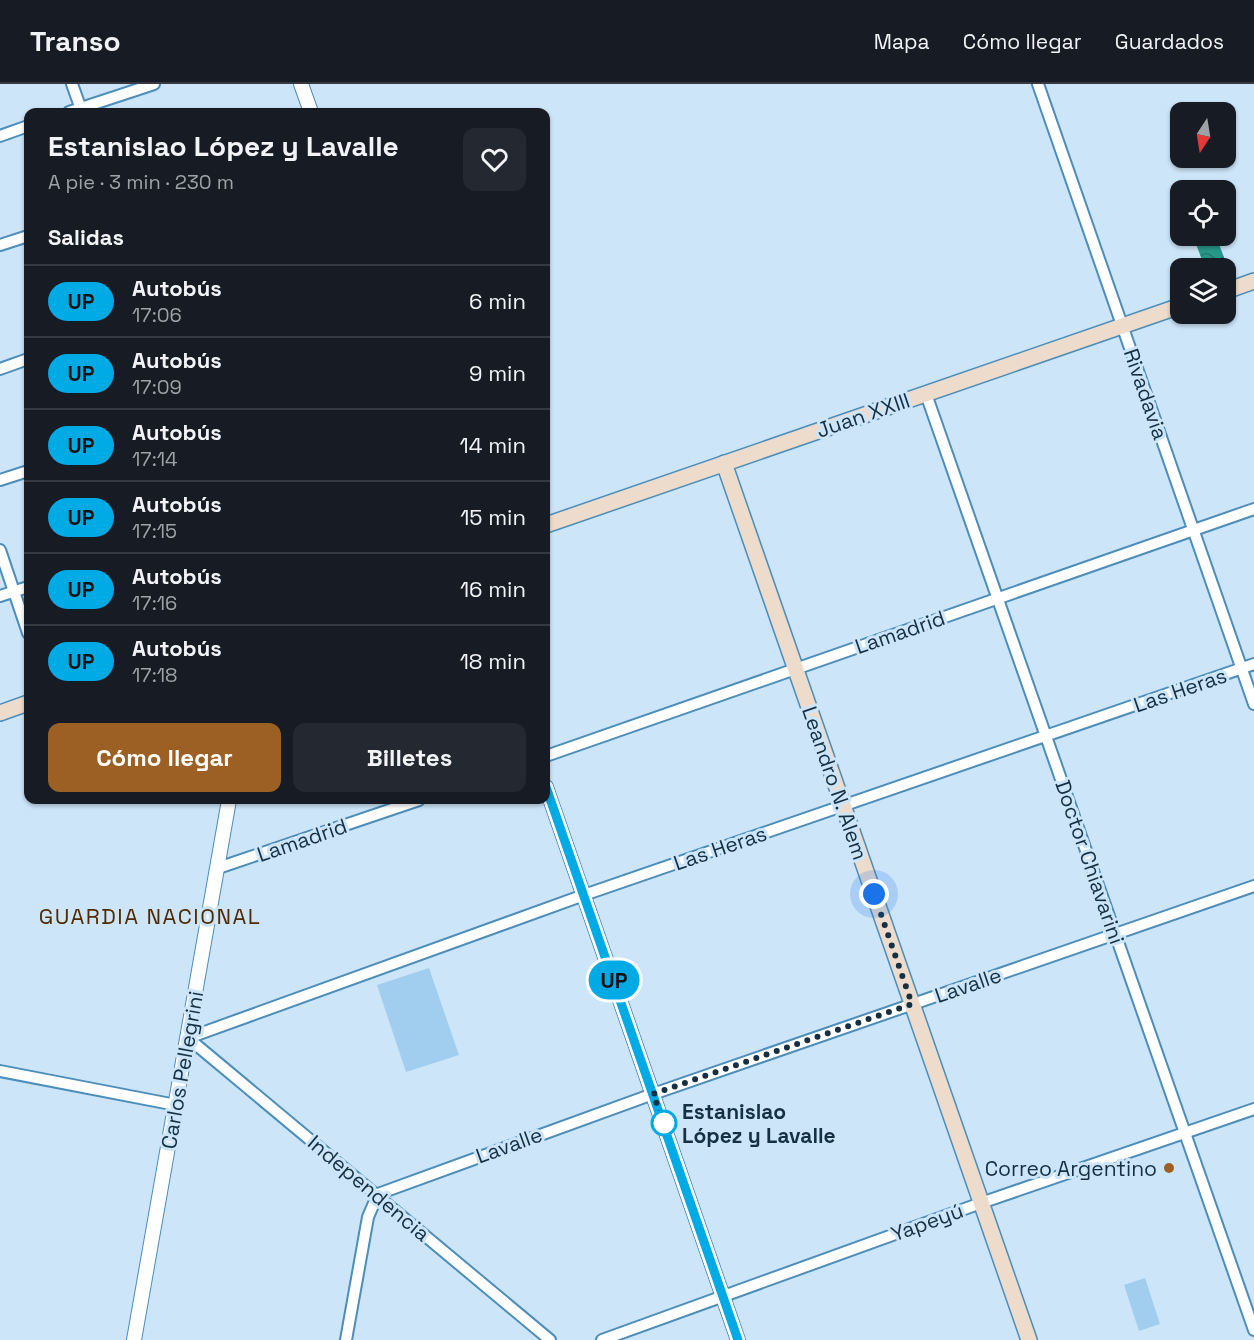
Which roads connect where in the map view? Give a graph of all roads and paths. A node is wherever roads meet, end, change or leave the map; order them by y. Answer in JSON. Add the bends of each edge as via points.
{"nodes":[{"id":1,"x":72,"y":84,"type":"edge"},
{"id":2,"x":154,"y":84,"type":"edge"},
{"id":3,"x":301,"y":84,"type":"edge"},
{"id":4,"x":1038,"y":84,"type":"edge"},
{"id":5,"x":80,"y":108,"type":"edge"},
{"id":6,"x":87,"y":108,"type":"edge"},
{"id":7,"x":310,"y":108,"type":"edge"},
{"id":8,"x":24,"y":127,"type":"edge"},
{"id":9,"x":0,"y":136,"type":"edge"},
{"id":10,"x":24,"y":237,"type":"edge"},
{"id":11,"x":0,"y":245,"type":"edge"},
{"id":12,"x":1254,"y":281,"type":"edge"},
{"id":13,"x":1236,"y":287,"type":"edge"},
{"id":14,"x":1170,"y":309,"type":"edge"},
{"id":15,"x":1122,"y":326,"type":"junction"},
{"id":16,"x":24,"y":360,"type":"edge"},
{"id":17,"x":0,"y":369,"type":"edge"},
{"id":18,"x":926,"y":394,"type":"junction"},
{"id":19,"x":724,"y":463,"type":"junction"},
{"id":20,"x":24,"y":472,"type":"edge"},
{"id":21,"x":0,"y":480,"type":"edge"},
{"id":22,"x":1254,"y":509,"type":"edge"},
{"id":23,"x":550,"y":524,"type":"edge"},
{"id":24,"x":1193,"y":530,"type":"junction"},
{"id":25,"x":0,"y":550,"type":"edge"},
{"id":26,"x":24,"y":588,"type":"edge"},
{"id":27,"x":14,"y":591,"type":"junction"},
{"id":28,"x":0,"y":596,"type":"edge"},
{"id":29,"x":998,"y":598,"type":"junction"},
{"id":30,"x":24,"y":621,"type":"edge"},
{"id":31,"x":1254,"y":664,"type":"edge"},
{"id":32,"x":796,"y":669,"type":"junction"},
{"id":33,"x":1242,"y":669,"type":"junction"},
{"id":34,"x":24,"y":704,"type":"edge"},
{"id":35,"x":1254,"y":705,"type":"edge"},
{"id":36,"x":0,"y":712,"type":"edge"},
{"id":37,"x":1046,"y":736,"type":"junction"},
{"id":38,"x":550,"y":755,"type":"edge"},
{"id":39,"x":550,"y":798,"type":"edge"},
{"id":40,"x":228,"y":804,"type":"edge"},
{"id":41,"x":407,"y":804,"type":"edge"},
{"id":42,"x":844,"y":806,"type":"junction"},
{"id":43,"x":218,"y":868,"type":"junction"},
{"id":44,"x":1254,"y":886,"type":"edge"},
{"id":45,"x":584,"y":895,"type":"junction"},
{"id":46,"x":1116,"y":934,"type":"junction"},
{"id":47,"x":912,"y":1004,"type":"junction"},
{"id":48,"x":188,"y":1038,"type":"junction"},
{"id":49,"x":0,"y":1071,"type":"edge"},
{"id":50,"x":653,"y":1094,"type":"junction"},
{"id":51,"x":176,"y":1105,"type":"junction"},
{"id":52,"x":1254,"y":1109,"type":"edge"},
{"id":53,"x":1185,"y":1133,"type":"junction"},
{"id":54,"x":378,"y":1194,"type":"junction"},
{"id":55,"x":981,"y":1203,"type":"junction"},
{"id":56,"x":723,"y":1295,"type":"junction"},
{"id":57,"x":1254,"y":1330,"type":"edge"},
{"id":58,"x":134,"y":1340,"type":"edge"},
{"id":59,"x":346,"y":1340,"type":"edge"},
{"id":60,"x":550,"y":1340,"type":"edge"},
{"id":61,"x":602,"y":1340,"type":"edge"},
{"id":62,"x":738,"y":1340,"type":"edge"},
{"id":63,"x":1029,"y":1340,"type":"edge"}],
"edges":[{"from":1,"to":5,"type":"street"},
{"from":2,"to":6,"type":"street"},
{"from":3,"to":7,"type":"street"},
{"from":4,"to":15,"type":"street","name":"Rivadavia"},
{"from":8,"to":9,"type":"street"},
{"from":10,"to":11,"type":"street"},
{"from":12,"to":13,"type":"main road"},
{"from":14,"to":15,"type":"main road","name":"Juan XXIII"},
{"from":15,"to":18,"type":"main road","name":"Juan XXIII"},
{"from":15,"to":24,"type":"street","name":"Rivadavia"},
{"from":16,"to":17,"type":"street"},
{"from":18,"to":19,"type":"main road","name":"Juan XXIII"},
{"from":18,"to":29,"type":"street","name":"Doctor Chiavarini"},
{"from":19,"to":23,"type":"main road","name":"Juan XXIII"},
{"from":19,"to":32,"type":"main road","name":"Leandro N. Alem"},
{"from":20,"to":21,"type":"street"},
{"from":22,"to":24,"type":"street","name":"Lamadrid"},
{"from":24,"to":29,"type":"street","name":"Lamadrid"},
{"from":24,"to":33,"type":"street","name":"Rivadavia"},
{"from":25,"to":27,"type":"street"},
{"from":26,"to":27,"type":"street"},
{"from":27,"to":28,"type":"street"},
{"from":27,"to":30,"type":"street"},
{"from":29,"to":32,"type":"street","name":"Lamadrid"},
{"from":29,"to":37,"type":"street","name":"Doctor Chiavarini"},
{"from":31,"to":33,"type":"street","name":"Las Heras"},
{"from":32,"to":38,"type":"street","name":"Lamadrid"},
{"from":32,"to":42,"type":"main road","name":"Leandro N. Alem"},
{"from":33,"to":35,"type":"street","name":"Rivadavia"},
{"from":33,"to":37,"type":"street","name":"Las Heras"},
{"from":34,"to":36,"type":"main road"},
{"from":37,"to":42,"type":"street","name":"Las Heras"},
{"from":37,"to":46,"type":"street","name":"Doctor Chiavarini"},
{"from":39,"to":45,"type":"street"},
{"from":40,"to":43,"type":"street","name":"Carlos Pellegrini"},
{"from":41,"to":43,"type":"street","name":"Lamadrid"},
{"from":42,"to":45,"type":"street","name":"Las Heras"},
{"from":42,"to":47,"type":"main road","name":"Leandro N. Alem"},
{"from":43,"to":48,"type":"street","name":"Carlos Pellegrini"},
{"from":44,"to":46,"type":"street","name":"Lavalle"},
{"from":45,"to":48,"type":"street","name":"Las Heras"},
{"from":45,"to":50,"type":"street"},
{"from":46,"to":47,"type":"street","name":"Lavalle"},
{"from":46,"to":53,"type":"street","name":"Doctor Chiavarini"},
{"from":47,"to":50,"type":"street","name":"Lavalle"},
{"from":47,"to":55,"type":"main road","name":"Leandro N. Alem"},
{"from":48,"to":51,"type":"street","name":"Carlos Pellegrini"},
{"from":48,"to":54,"type":"street","name":"Independencia"},
{"from":49,"to":51,"type":"street"},
{"from":50,"to":54,"type":"street","name":"Lavalle"},
{"from":50,"to":56,"type":"street"},
{"from":51,"to":58,"type":"street","name":"Carlos Pellegrini"},
{"from":52,"to":53,"type":"street","name":"Yapeyú"},
{"from":53,"to":55,"type":"street","name":"Yapeyú"},
{"from":53,"to":57,"type":"street","name":"Doctor Chiavarini"},
{"from":54,"to":59,"type":"street","via":[[368,1217]]},
{"from":54,"to":60,"type":"street","name":"Independencia"},
{"from":55,"to":56,"type":"street","name":"Yapeyú"},
{"from":55,"to":63,"type":"main road","name":"Leandro N. Alem"},
{"from":56,"to":61,"type":"street","name":"Yapeyú"},
{"from":56,"to":62,"type":"street"}]}
